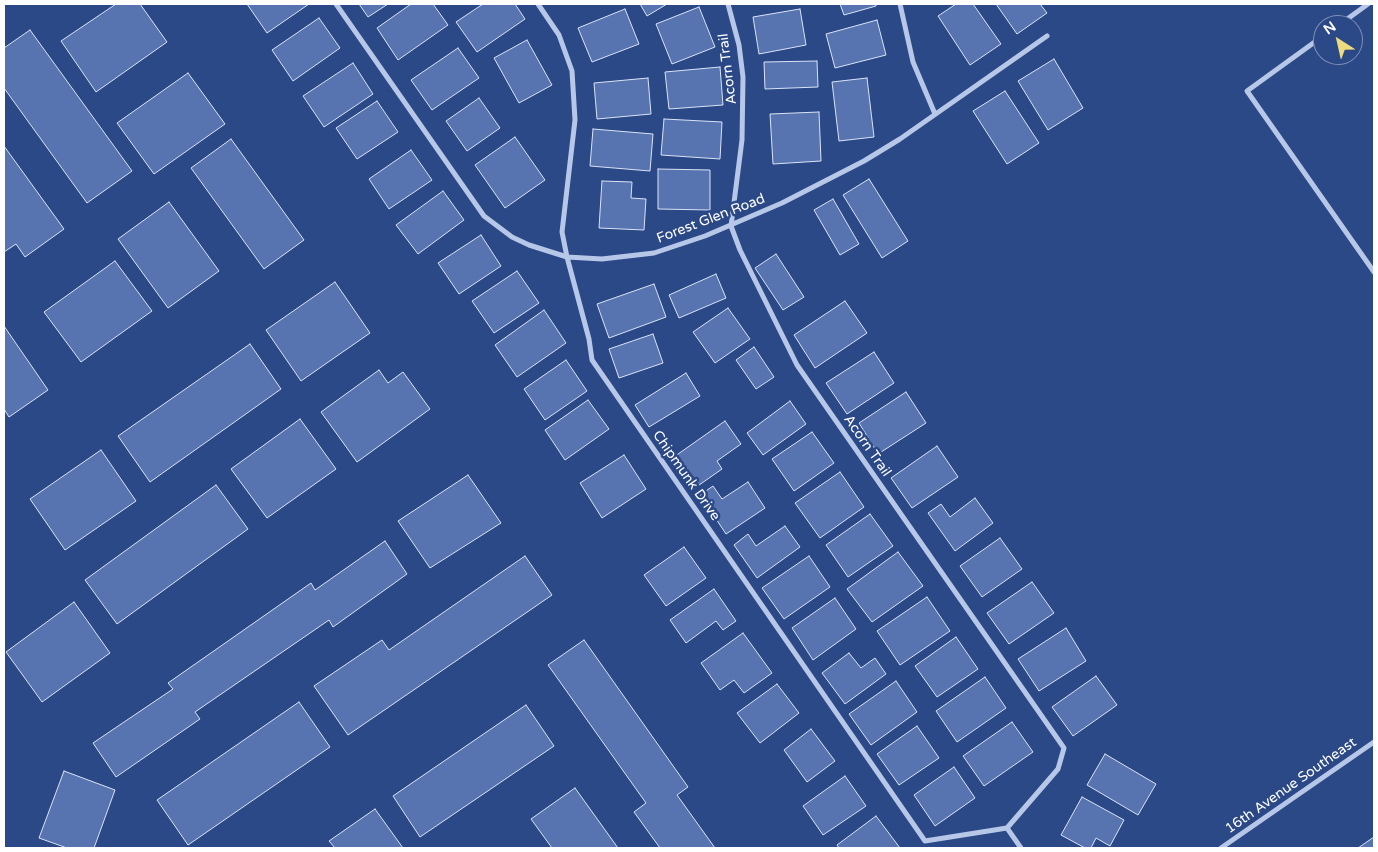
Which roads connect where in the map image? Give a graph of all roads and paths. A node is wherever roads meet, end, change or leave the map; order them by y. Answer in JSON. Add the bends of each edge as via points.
{"nodes":[{"id":1,"x":336,"y":4,"type":"edge"},
{"id":2,"x":538,"y":4,"type":"edge"},
{"id":3,"x":728,"y":4,"type":"edge"},
{"id":4,"x":900,"y":4,"type":"edge"},
{"id":5,"x":1368,"y":4,"type":"edge"},
{"id":6,"x":1353,"y":15,"type":"edge"},
{"id":7,"x":1047,"y":36,"type":"dead end"},
{"id":8,"x":1313,"y":43,"type":"edge"},
{"id":9,"x":935,"y":114,"type":"junction"},
{"id":10,"x":731,"y":226,"type":"junction"},
{"id":11,"x":567,"y":257,"type":"junction"},
{"id":12,"x":1374,"y":272,"type":"edge"},
{"id":13,"x":1374,"y":742,"type":"edge"},
{"id":14,"x":1006,"y":828,"type":"junction"},
{"id":15,"x":1021,"y":848,"type":"edge"},
{"id":16,"x":1221,"y":848,"type":"edge"}],
"edges":[{"from":1,"to":11,"type":"street","name":"Forest Glen Road","via":[[484,216],[512,237]]},
{"from":2,"to":11,"type":"street","name":"Chipmunk Drive","via":[[559,35],[572,71],[575,96],[562,232]]},
{"from":3,"to":10,"type":"street","name":"Acorn Trail","via":[[739,45],[745,106]]},
{"from":4,"to":9,"type":"street","via":[[913,62]]},
{"from":5,"to":6,"type":"street"},
{"from":7,"to":9,"type":"street","name":"Forest Glen Road"},
{"from":8,"to":12,"type":"street","via":[[1247,91]]},
{"from":9,"to":10,"type":"street","name":"Forest Glen Road","via":[[864,161]]},
{"from":10,"to":11,"type":"street","name":"Forest Glen Road","via":[[654,253],[602,259]]},
{"from":10,"to":14,"type":"street","name":"Acorn Trail","via":[[797,366],[1064,748],[1058,769]]},
{"from":11,"to":14,"type":"street","name":"Chipmunk Drive","via":[[592,360],[925,840]]},
{"from":13,"to":16,"type":"street","name":"16th Avenue Southeast"},
{"from":14,"to":15,"type":"street"}]}
